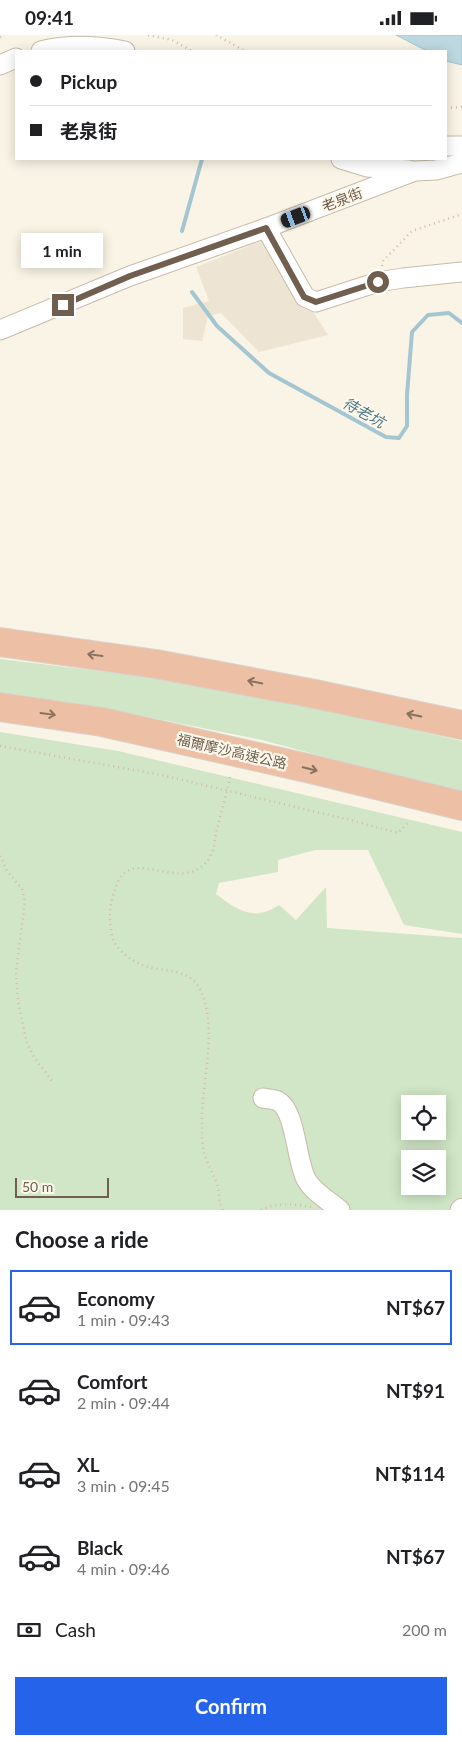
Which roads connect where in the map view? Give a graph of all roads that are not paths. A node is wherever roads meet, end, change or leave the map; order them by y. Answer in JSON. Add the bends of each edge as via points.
{"nodes":[{"id":1,"x":44,"y":50,"type":"edge"},
{"id":2,"x":116,"y":50,"type":"edge"},
{"id":3,"x":15,"y":58,"type":"edge"},
{"id":4,"x":0,"y":65,"type":"edge"},
{"id":5,"x":447,"y":146,"type":"edge"},
{"id":6,"x":462,"y":146,"type":"edge"},
{"id":7,"x":344,"y":160,"type":"edge"},
{"id":8,"x":462,"y":163,"type":"edge"},
{"id":9,"x":415,"y":171,"type":"junction"},
{"id":10,"x":266,"y":228,"type":"junction"},
{"id":11,"x":462,"y":271,"type":"edge"},
{"id":12,"x":0,"y":330,"type":"edge"},
{"id":13,"x":0,"y":642,"type":"edge"},
{"id":14,"x":0,"y":707,"type":"edge"},
{"id":15,"x":462,"y":725,"type":"edge"},
{"id":16,"x":462,"y":806,"type":"edge"},
{"id":17,"x":262,"y":1098,"type":"dead end"},
{"id":18,"x":340,"y":1210,"type":"edge"}],
"edges":[{"from":1,"to":2,"type":"street","via":[[89,47]]},
{"from":3,"to":4,"type":"street"},
{"from":5,"to":6,"type":"street"},
{"from":7,"to":9,"type":"street","via":[[367,167]]},
{"from":8,"to":9,"type":"street","name":"老泉街","via":[[436,170]]},
{"from":9,"to":10,"type":"street","name":"老泉街"},
{"from":10,"to":11,"type":"street","via":[[304,297],[316,302],[378,282]]},
{"from":10,"to":12,"type":"street","name":"老泉街","via":[[130,276]]},
{"from":15,"to":13,"type":"highway","one_way":true,"via":[[156,664]]},
{"from":14,"to":16,"type":"highway","name":"福爾摩沙高速公路","one_way":true,"via":[[102,723]]},
{"from":17,"to":18,"type":"street","via":[[278,1101],[286,1109],[306,1178],[311,1187]]}]}
